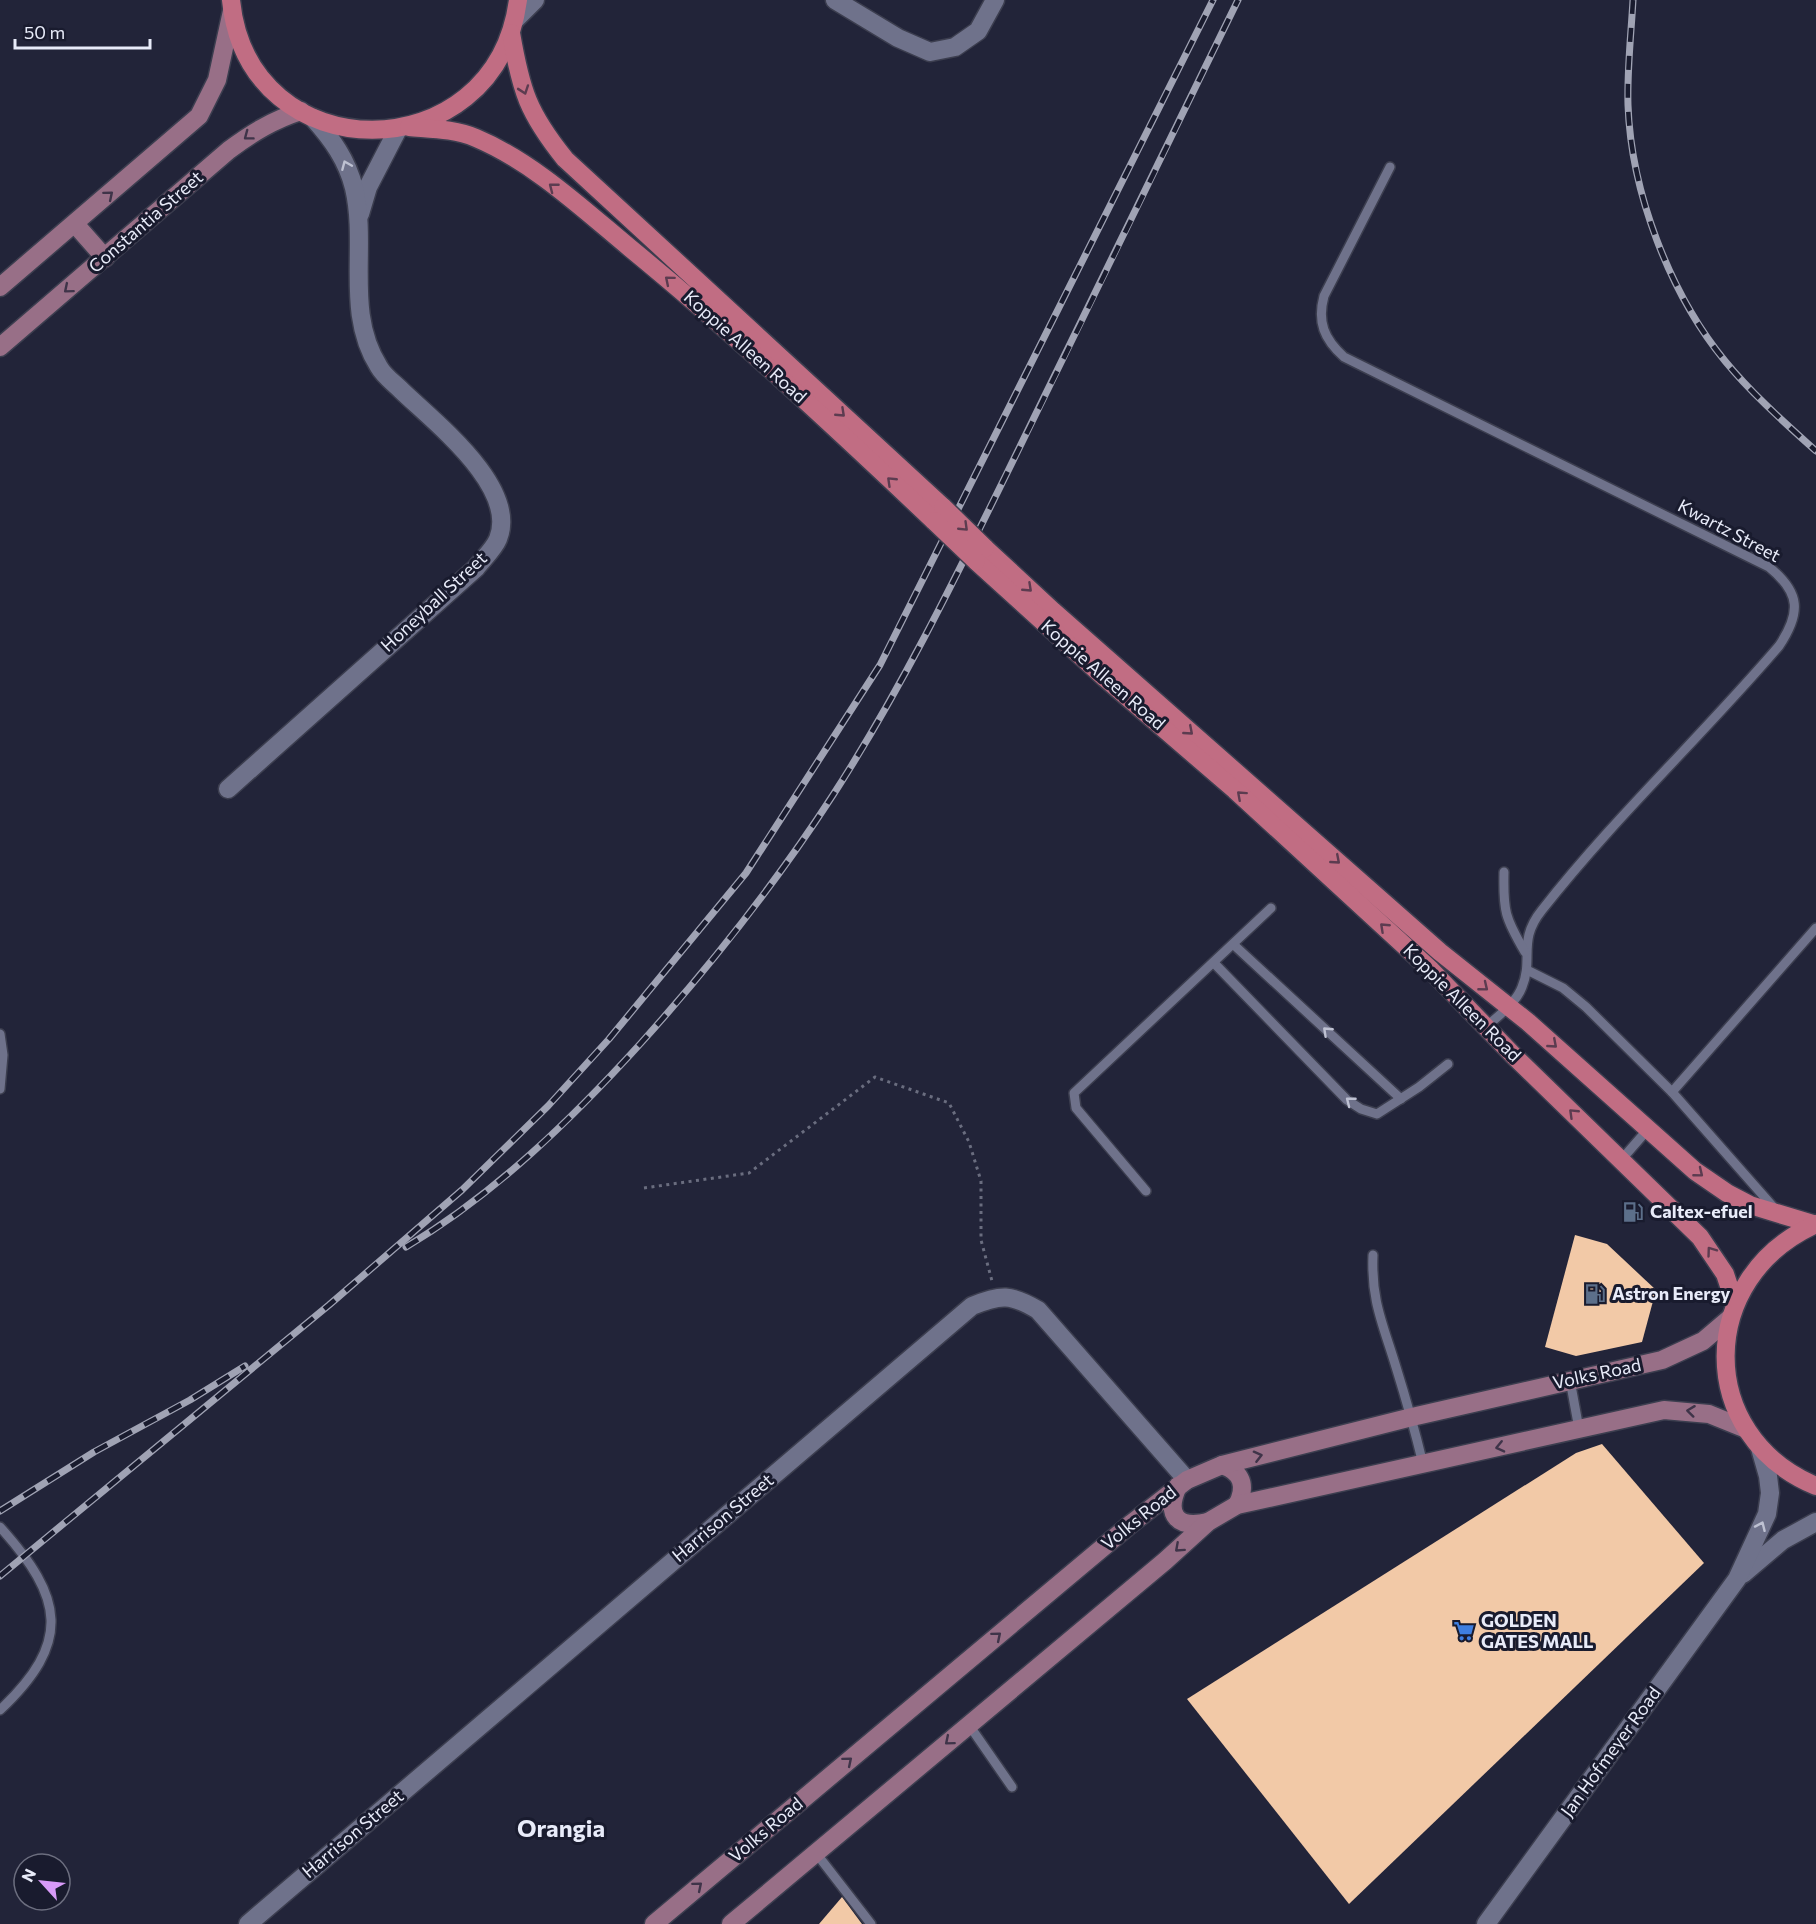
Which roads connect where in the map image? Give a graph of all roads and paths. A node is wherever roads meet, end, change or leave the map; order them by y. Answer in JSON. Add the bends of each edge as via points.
{"nodes":[{"id":1,"x":518,"y":0,"type":"edge"},
{"id":2,"x":535,"y":0,"type":"edge"},
{"id":3,"x":835,"y":0,"type":"edge"},
{"id":4,"x":995,"y":0,"type":"edge"},
{"id":5,"x":231,"y":6,"type":"edge"},
{"id":6,"x":513,"y":26,"type":"junction"},
{"id":7,"x":307,"y":115,"type":"junction"},
{"id":8,"x":404,"y":128,"type":"junction"},
{"id":9,"x":1390,"y":167,"type":"dead end"},
{"id":10,"x":358,"y":222,"type":"junction"},
{"id":11,"x":75,"y":224,"type":"junction"},
{"id":12,"x":105,"y":258,"type":"junction"},
{"id":13,"x":0,"y":287,"type":"edge"},
{"id":14,"x":0,"y":347,"type":"edge"},
{"id":15,"x":938,"y":514,"type":"junction"},
{"id":16,"x":980,"y":554,"type":"junction"},
{"id":17,"x":228,"y":789,"type":"dead end"},
{"id":18,"x":1504,"y":872,"type":"dead end"},
{"id":19,"x":1271,"y":908,"type":"dead end"},
{"id":20,"x":1816,"y":928,"type":"edge"},
{"id":21,"x":1234,"y":945,"type":"junction"},
{"id":22,"x":1525,"y":952,"type":"junction"},
{"id":23,"x":1214,"y":963,"type":"junction"},
{"id":24,"x":1527,"y":970,"type":"junction"},
{"id":25,"x":1508,"y":1006,"type":"junction"},
{"id":26,"x":1486,"y":1027,"type":"junction"},
{"id":27,"x":0,"y":1034,"type":"edge"},
{"id":28,"x":1448,"y":1064,"type":"dead end"},
{"id":29,"x":0,"y":1089,"type":"edge"},
{"id":30,"x":1672,"y":1092,"type":"junction"},
{"id":31,"x":1401,"y":1099,"type":"junction"},
{"id":32,"x":1649,"y":1128,"type":"junction"},
{"id":33,"x":1622,"y":1159,"type":"junction"},
{"id":34,"x":644,"y":1188,"type":"dead end"},
{"id":35,"x":1146,"y":1191,"type":"dead end"},
{"id":36,"x":1779,"y":1214,"type":"junction"},
{"id":37,"x":1816,"y":1225,"type":"edge"},
{"id":38,"x":1373,"y":1255,"type":"dead end"},
{"id":39,"x":996,"y":1296,"type":"junction"},
{"id":40,"x":1733,"y":1311,"type":"junction"},
{"id":41,"x":1570,"y":1380,"type":"junction"},
{"id":42,"x":1412,"y":1417,"type":"junction"},
{"id":43,"x":1579,"y":1429,"type":"junction"},
{"id":44,"x":1746,"y":1429,"type":"junction"},
{"id":45,"x":1760,"y":1448,"type":"junction"},
{"id":46,"x":1423,"y":1464,"type":"junction"},
{"id":47,"x":1221,"y":1465,"type":"junction"},
{"id":48,"x":1183,"y":1483,"type":"junction"},
{"id":49,"x":1816,"y":1486,"type":"edge"},
{"id":50,"x":1237,"y":1505,"type":"junction"},
{"id":51,"x":1208,"y":1522,"type":"junction"},
{"id":52,"x":1816,"y":1522,"type":"edge"},
{"id":53,"x":0,"y":1527,"type":"edge"},
{"id":54,"x":1737,"y":1579,"type":"junction"},
{"id":55,"x":0,"y":1710,"type":"edge"},
{"id":56,"x":969,"y":1725,"type":"junction"},
{"id":57,"x":1012,"y":1788,"type":"dead end"},
{"id":58,"x":816,"y":1853,"type":"junction"},
{"id":59,"x":248,"y":1924,"type":"edge"},
{"id":60,"x":654,"y":1924,"type":"edge"},
{"id":61,"x":731,"y":1924,"type":"edge"},
{"id":62,"x":871,"y":1924,"type":"edge"},
{"id":63,"x":1486,"y":1924,"type":"edge"}],
"edges":[{"from":1,"to":6,"type":"main road"},
{"from":2,"to":6,"type":"street"},
{"from":3,"to":4,"type":"street","via":[[898,38],[930,52],[955,46],[978,31]]},
{"from":5,"to":7,"type":"main road","via":[[238,36],[249,59],[280,97]]},
{"from":11,"to":5,"type":"street","one_way":true,"via":[[199,116],[217,81]]},
{"from":6,"to":8,"type":"main road","via":[[503,52],[479,86],[447,111]]},
{"from":6,"to":15,"type":"main road","name":"Koppie Alleen Road","one_way":true,"via":[[518,72],[534,118],[565,159]]},
{"from":7,"to":8,"type":"main road","name":"Koppie Alleen Road","via":[[355,130]]},
{"from":10,"to":7,"type":"street","name":"Honeyball Street","one_way":true,"via":[[354,190],[341,153]]},
{"from":7,"to":12,"type":"street","name":"Constantia Street","one_way":true,"via":[[278,118],[256,130]]},
{"from":8,"to":10,"type":"street","name":"Honeyball Street","via":[[368,187]]},
{"from":15,"to":8,"type":"main road","name":"Koppie Alleen Road","one_way":true,"via":[[727,328],[544,179],[500,149],[474,137],[453,130]]},
{"from":9,"to":22,"type":"lane","name":"Kwartz Street","via":[[1324,296],[1321,320],[1334,348],[1344,357],[1769,567],[1790,588],[1793,601],[1792,626],[1779,646],[1540,912],[1529,931]]},
{"from":10,"to":17,"type":"street","name":"Honeyball Street","via":[[359,313],[369,350],[380,370],[467,454],[493,490],[502,511],[498,540],[476,568]]},
{"from":11,"to":12,"type":"street"},
{"from":11,"to":13,"type":"street"},
{"from":12,"to":14,"type":"street","name":"Constantia Street","one_way":true},
{"from":15,"to":16,"type":"main road","name":"Koppie Alleen Road","bridge":true},
{"from":16,"to":25,"type":"main road","name":"Koppie Alleen Road","one_way":true,"via":[[1053,611],[1440,952]]},
{"from":26,"to":16,"type":"main road","name":"Koppie Alleen Road","one_way":true,"via":[[1431,970],[1235,790],[1105,678]]},
{"from":18,"to":22,"type":"lane","via":[[1504,911]]},
{"from":19,"to":21,"type":"lane"},
{"from":20,"to":30,"type":"lane"},
{"from":21,"to":23,"type":"lane"},
{"from":31,"to":21,"type":"lane","one_way":true},
{"from":22,"to":24,"type":"lane","name":"Kwartz Street"},
{"from":31,"to":23,"type":"lane","one_way":true,"via":[[1377,1114],[1347,1100]]},
{"from":23,"to":35,"type":"lane","via":[[1074,1094],[1076,1108]]},
{"from":24,"to":25,"type":"lane","name":"Kwartz Street","via":[[1522,989]]},
{"from":24,"to":30,"type":"lane","via":[[1563,988]]},
{"from":25,"to":26,"type":"lane","name":"Kwartz Street"},
{"from":25,"to":32,"type":"main road","name":"Koppie Alleen Road","one_way":true},
{"from":33,"to":26,"type":"main road","name":"Koppie Alleen Road","one_way":true},
{"from":27,"to":29,"type":"lane"},
{"from":28,"to":31,"type":"lane"},
{"from":30,"to":36,"type":"lane"},
{"from":32,"to":33,"type":"lane"},
{"from":32,"to":36,"type":"main road","name":"Koppie Alleen Road","one_way":true,"via":[[1695,1171],[1727,1193]]},
{"from":40,"to":33,"type":"main road","name":"Koppie Alleen Road","one_way":true,"via":[[1725,1274],[1700,1236]]},
{"from":34,"to":39,"type":"path","via":[[749,1173],[875,1077],[949,1102],[969,1142],[981,1181],[981,1240]]},
{"from":36,"to":37,"type":"main road","name":"Koppie Alleen Road"},
{"from":37,"to":40,"type":"main road","via":[[1767,1256],[1754,1270]]},
{"from":38,"to":42,"type":"lane","via":[[1377,1315]]},
{"from":39,"to":48,"type":"street","via":[[1020,1299],[1038,1310]]},
{"from":39,"to":59,"type":"street","name":"Harrison Street","via":[[972,1306]]},
{"from":40,"to":41,"type":"street","name":"Volks Road","via":[[1703,1341],[1685,1351],[1662,1360]]},
{"from":40,"to":44,"type":"main road","via":[[1726,1341],[1727,1375]]},
{"from":41,"to":42,"type":"street","name":"Volks Road"},
{"from":41,"to":43,"type":"lane"},
{"from":42,"to":46,"type":"lane"},
{"from":47,"to":42,"type":"street","name":"Volks Road","one_way":true},
{"from":44,"to":43,"type":"street","one_way":true,"via":[[1709,1414],[1683,1409]]},
{"from":43,"to":46,"type":"street","one_way":true},
{"from":44,"to":45,"type":"main road"},
{"from":45,"to":49,"type":"main road","via":[[1778,1465]]},
{"from":54,"to":45,"type":"street","name":"Jan Hofmeyer Road","one_way":true,"via":[[1767,1514],[1770,1493]]},
{"from":46,"to":50,"type":"street"},
{"from":47,"to":48,"type":"street","name":"Volks Road"},
{"from":47,"to":50,"type":"street","via":[[1235,1471],[1241,1480],[1243,1488]]},
{"from":48,"to":51,"type":"street","via":[[1172,1504],[1173,1513],[1178,1520],[1194,1525]]},
{"from":60,"to":48,"type":"street","name":"Volks Road","one_way":true},
{"from":50,"to":51,"type":"street"},
{"from":51,"to":56,"type":"street","one_way":true},
{"from":52,"to":54,"type":"street","name":"Jan Hofmeyer Road","via":[[1783,1540]]},
{"from":53,"to":55,"type":"lane","via":[[43,1585],[52,1633],[44,1660]]},
{"from":54,"to":63,"type":"street","name":"Jan Hofmeyer Road"},
{"from":56,"to":57,"type":"lane"},
{"from":56,"to":58,"type":"street","one_way":true},
{"from":58,"to":61,"type":"street"},
{"from":58,"to":62,"type":"lane"}]}
